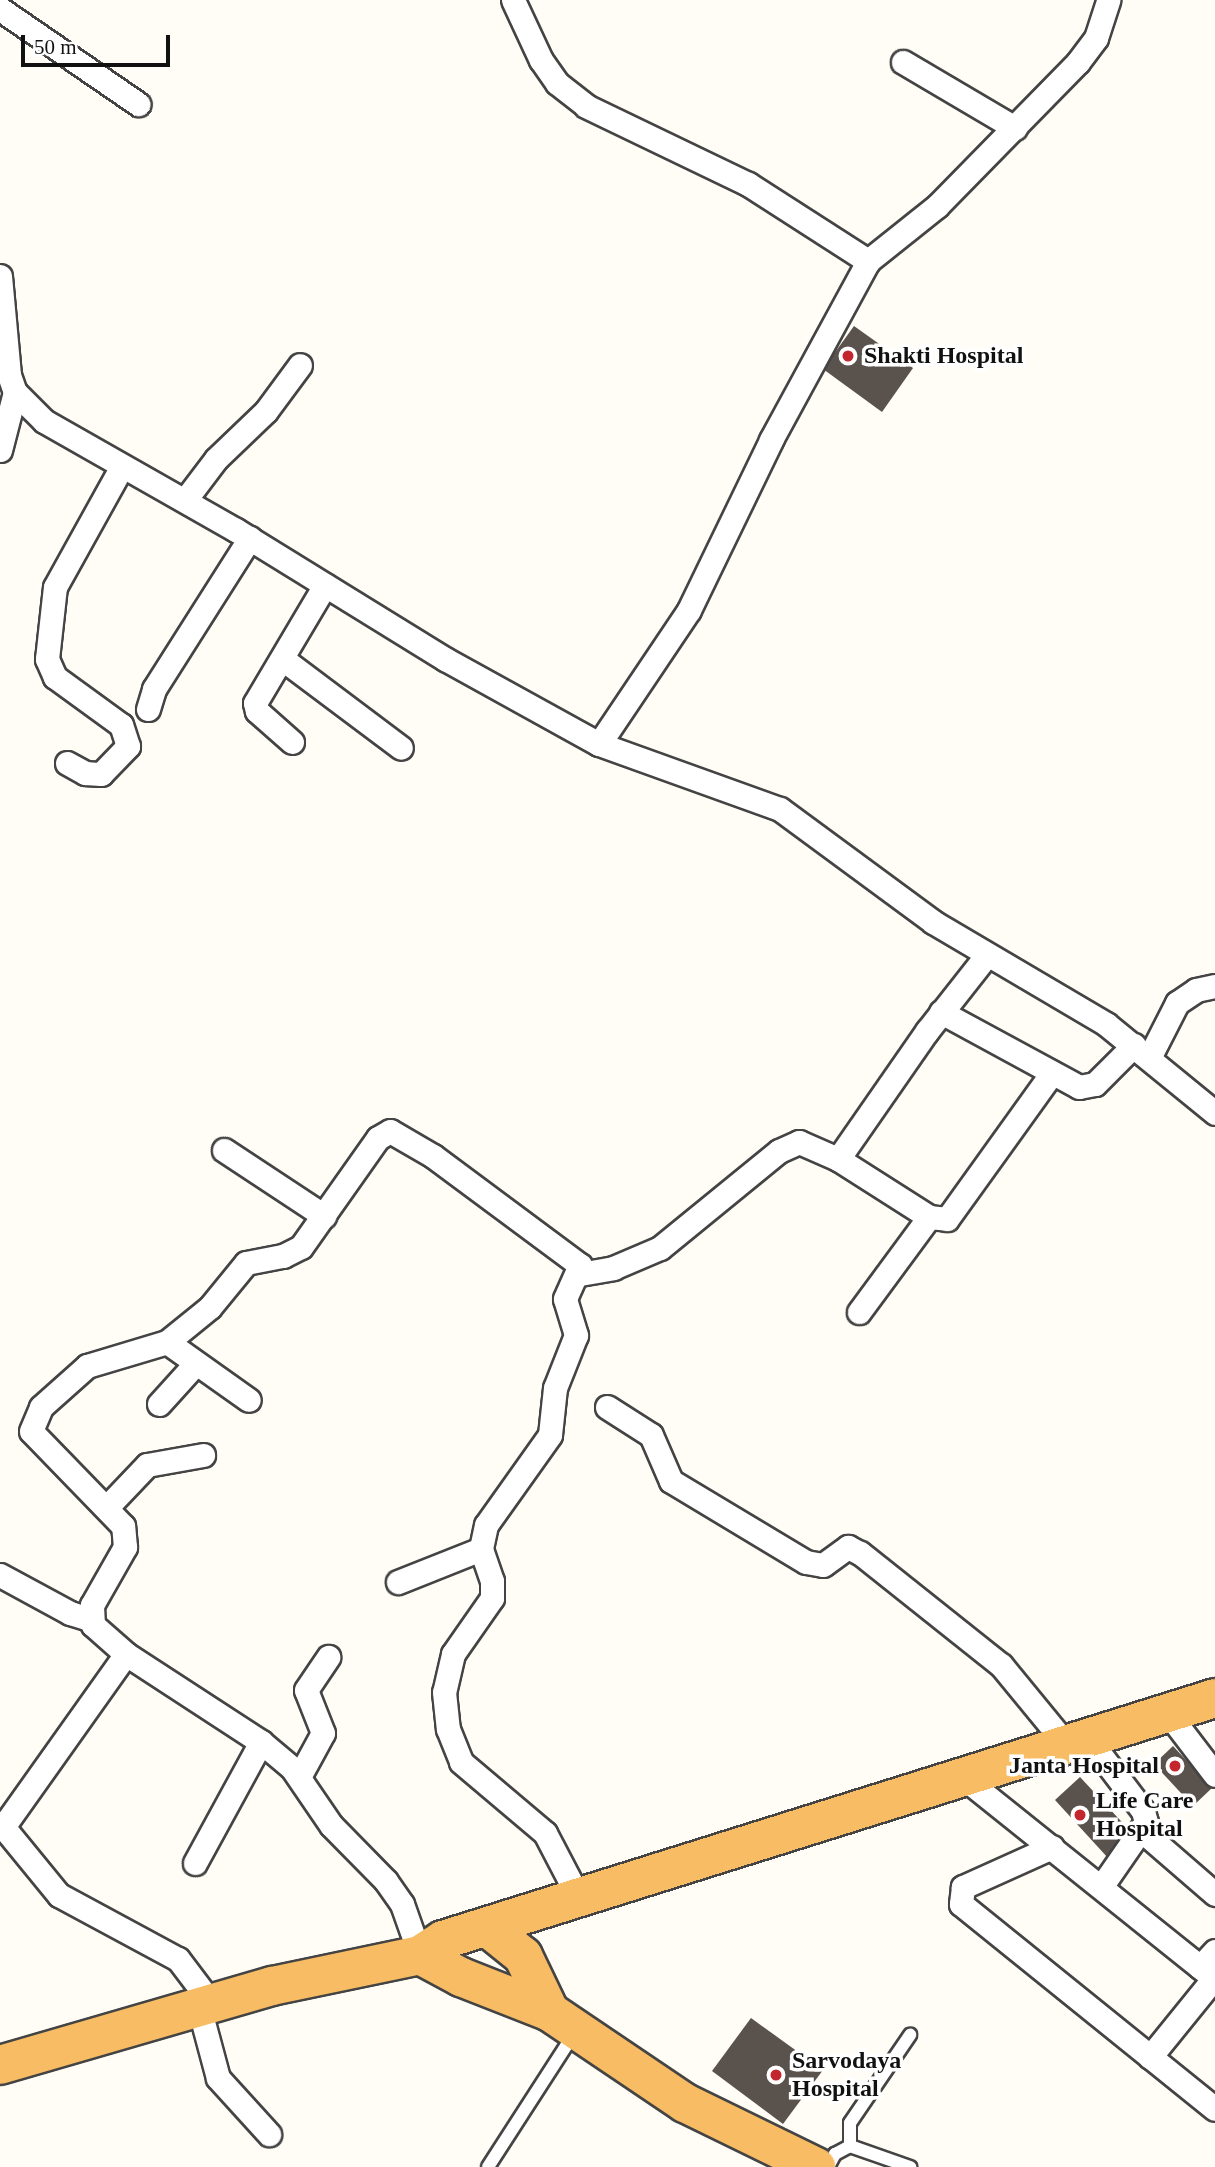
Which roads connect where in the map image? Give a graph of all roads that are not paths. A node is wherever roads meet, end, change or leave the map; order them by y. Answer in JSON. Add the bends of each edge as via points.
{"nodes":[{"id":1,"x":513,"y":0,"type":"edge"},
{"id":2,"x":1108,"y":0,"type":"edge"},
{"id":3,"x":0,"y":9,"type":"edge"},
{"id":4,"x":903,"y":62,"type":"dead end"},
{"id":5,"x":138,"y":104,"type":"dead end"},
{"id":6,"x":1015,"y":128,"type":"junction"},
{"id":7,"x":868,"y":261,"type":"junction"},
{"id":8,"x":0,"y":276,"type":"edge"},
{"id":9,"x":3,"y":320,"type":"edge"},
{"id":10,"x":300,"y":365,"type":"dead end"},
{"id":11,"x":15,"y":392,"type":"junction"},
{"id":12,"x":0,"y":450,"type":"edge"},
{"id":13,"x":122,"y":466,"type":"junction"},
{"id":14,"x":185,"y":500,"type":"junction"},
{"id":15,"x":250,"y":538,"type":"junction"},
{"id":16,"x":326,"y":585,"type":"junction"},
{"id":17,"x":284,"y":660,"type":"junction"},
{"id":18,"x":148,"y":709,"type":"dead end"},
{"id":19,"x":292,"y":741,"type":"dead end"},
{"id":20,"x":599,"y":744,"type":"junction"},
{"id":21,"x":401,"y":748,"type":"dead end"},
{"id":22,"x":67,"y":763,"type":"dead end"},
{"id":23,"x":986,"y":956,"type":"junction"},
{"id":24,"x":1215,"y":986,"type":"edge"},
{"id":25,"x":941,"y":1012,"type":"junction"},
{"id":26,"x":1142,"y":1051,"type":"junction"},
{"id":27,"x":1052,"y":1073,"type":"junction"},
{"id":28,"x":1215,"y":1113,"type":"edge"},
{"id":29,"x":223,"y":1150,"type":"dead end"},
{"id":30,"x":838,"y":1159,"type":"junction"},
{"id":31,"x":324,"y":1216,"type":"junction"},
{"id":32,"x":929,"y":1217,"type":"junction"},
{"id":33,"x":580,"y":1274,"type":"junction"},
{"id":34,"x":859,"y":1312,"type":"dead end"},
{"id":35,"x":167,"y":1342,"type":"junction"},
{"id":36,"x":195,"y":1363,"type":"junction"},
{"id":37,"x":249,"y":1400,"type":"dead end"},
{"id":38,"x":159,"y":1404,"type":"dead end"},
{"id":39,"x":607,"y":1407,"type":"dead end"},
{"id":40,"x":204,"y":1455,"type":"dead end"},
{"id":41,"x":107,"y":1507,"type":"junction"},
{"id":42,"x":481,"y":1549,"type":"junction"},
{"id":43,"x":0,"y":1576,"type":"edge"},
{"id":44,"x":398,"y":1582,"type":"dead end"},
{"id":45,"x":90,"y":1619,"type":"junction"},
{"id":46,"x":127,"y":1654,"type":"junction"},
{"id":47,"x":328,"y":1657,"type":"dead end"},
{"id":48,"x":1215,"y":1698,"type":"edge"},
{"id":49,"x":1167,"y":1712,"type":"junction"},
{"id":50,"x":1077,"y":1740,"type":"junction"},
{"id":51,"x":261,"y":1742,"type":"junction"},
{"id":52,"x":1215,"y":1775,"type":"edge"},
{"id":53,"x":299,"y":1777,"type":"junction"},
{"id":54,"x":964,"y":1778,"type":"junction"},
{"id":55,"x":1,"y":1825,"type":"edge"},
{"id":56,"x":1141,"y":1830,"type":"junction"},
{"id":57,"x":1052,"y":1847,"type":"junction"},
{"id":58,"x":195,"y":1863,"type":"dead end"},
{"id":59,"x":1101,"y":1887,"type":"junction"},
{"id":60,"x":1215,"y":1894,"type":"edge"},
{"id":61,"x":580,"y":1900,"type":"junction"},
{"id":62,"x":488,"y":1927,"type":"junction"},
{"id":63,"x":420,"y":1955,"type":"junction"},
{"id":64,"x":523,"y":1955,"type":"junction"},
{"id":65,"x":1211,"y":1969,"type":"edge"},
{"id":66,"x":206,"y":2005,"type":"junction"},
{"id":67,"x":563,"y":2022,"type":"junction"},
{"id":68,"x":910,"y":2035,"type":"dead end"},
{"id":69,"x":1150,"y":2057,"type":"junction"},
{"id":70,"x":0,"y":2066,"type":"edge"},
{"id":71,"x":1215,"y":2109,"type":"edge"},
{"id":72,"x":269,"y":2134,"type":"dead end"},
{"id":73,"x":850,"y":2146,"type":"junction"},
{"id":74,"x":488,"y":2167,"type":"edge"},
{"id":75,"x":816,"y":2167,"type":"edge"},
{"id":76,"x":828,"y":2167,"type":"edge"},
{"id":77,"x":910,"y":2167,"type":"edge"}],
"edges":[{"from":1,"to":7,"type":"street","via":[[541,60],[557,83],[586,106],[748,184]]},
{"from":2,"to":6,"type":"street","via":[[1096,38]]},
{"from":3,"to":5,"type":"street"},
{"from":4,"to":6,"type":"street"},
{"from":6,"to":7,"type":"street","via":[[937,206]]},
{"from":7,"to":20,"type":"street","via":[[771,440],[689,610]]},
{"from":8,"to":9,"type":"street"},
{"from":9,"to":11,"type":"street"},
{"from":10,"to":14,"type":"street","via":[[266,411],[216,459]]},
{"from":11,"to":12,"type":"street"},
{"from":11,"to":13,"type":"street","via":[[44,421]]},
{"from":13,"to":14,"type":"street"},
{"from":13,"to":22,"type":"street","via":[[55,587],[47,659],[55,677],[121,724],[128,746],[101,774],[85,773]]},
{"from":14,"to":15,"type":"street"},
{"from":15,"to":16,"type":"street"},
{"from":15,"to":18,"type":"street","via":[[154,689]]},
{"from":16,"to":17,"type":"street","via":[[294,632]]},
{"from":16,"to":20,"type":"street","via":[[446,659]]},
{"from":17,"to":19,"type":"street","via":[[255,703],[257,711]]},
{"from":17,"to":21,"type":"street"},
{"from":20,"to":23,"type":"street","via":[[780,809]]},
{"from":23,"to":25,"type":"street"},
{"from":23,"to":26,"type":"street","via":[[1072,1002]]},
{"from":24,"to":26,"type":"street","via":[[1196,990],[1177,1003]]},
{"from":25,"to":27,"type":"street"},
{"from":25,"to":30,"type":"street"},
{"from":26,"to":27,"type":"street","via":[[1089,1088]]},
{"from":26,"to":28,"type":"street"},
{"from":27,"to":32,"type":"street","via":[[955,1214],[939,1220]]},
{"from":29,"to":31,"type":"street"},
{"from":30,"to":32,"type":"street"},
{"from":30,"to":33,"type":"street","via":[[807,1144],[791,1144],[660,1248],[613,1268]]},
{"from":31,"to":33,"type":"street","via":[[378,1138],[397,1132],[573,1256]]},
{"from":31,"to":35,"type":"street","via":[[290,1253],[246,1263],[210,1307]]},
{"from":32,"to":34,"type":"street"},
{"from":33,"to":42,"type":"street","via":[[565,1299],[576,1335],[555,1388],[550,1435],[486,1525]]},
{"from":35,"to":36,"type":"street"},
{"from":35,"to":41,"type":"street","via":[[87,1366],[41,1407],[32,1424],[34,1438]]},
{"from":36,"to":37,"type":"street"},
{"from":36,"to":38,"type":"street"},
{"from":39,"to":50,"type":"street","via":[[651,1435],[671,1481],[806,1562],[823,1565],[848,1548],[860,1553],[1001,1665]]},
{"from":40,"to":41,"type":"street","via":[[147,1465]]},
{"from":41,"to":45,"type":"street","via":[[123,1527],[125,1547],[92,1605]]},
{"from":42,"to":44,"type":"street"},
{"from":42,"to":61,"type":"street","via":[[494,1589],[489,1605],[453,1654],[444,1692],[449,1729],[461,1762],[545,1833]]},
{"from":43,"to":45,"type":"street"},
{"from":45,"to":46,"type":"street"},
{"from":46,"to":51,"type":"street"},
{"from":46,"to":55,"type":"street"},
{"from":47,"to":53,"type":"street","via":[[306,1690],[323,1732]]},
{"from":48,"to":49,"type":"highway"},
{"from":49,"to":50,"type":"highway"},
{"from":49,"to":52,"type":"street"},
{"from":50,"to":54,"type":"highway"},
{"from":50,"to":56,"type":"street","via":[[1143,1811],[1146,1822]]},
{"from":51,"to":53,"type":"street"},
{"from":51,"to":58,"type":"street"},
{"from":53,"to":63,"type":"street","via":[[331,1825],[402,1904]]},
{"from":54,"to":57,"type":"street"},
{"from":54,"to":61,"type":"highway"},
{"from":55,"to":66,"type":"street","via":[[59,1895],[178,1959]]},
{"from":56,"to":59,"type":"street"},
{"from":56,"to":60,"type":"street"},
{"from":57,"to":59,"type":"street"},
{"from":57,"to":69,"type":"street","via":[[963,1887],[961,1904]]},
{"from":59,"to":65,"type":"street"},
{"from":61,"to":62,"type":"highway"},
{"from":61,"to":64,"type":"highway"},
{"from":62,"to":63,"type":"highway","via":[[443,1940]]},
{"from":62,"to":64,"type":"highway"},
{"from":63,"to":66,"type":"highway"},
{"from":63,"to":67,"type":"highway"},
{"from":64,"to":67,"type":"highway"},
{"from":65,"to":69,"type":"street"},
{"from":66,"to":70,"type":"highway"},
{"from":66,"to":72,"type":"street","via":[[218,2078]]},
{"from":67,"to":74,"type":"lane"},
{"from":67,"to":75,"type":"highway","via":[[685,2103]]},
{"from":68,"to":73,"type":"lane","via":[[856,2113],[848,2131]]},
{"from":69,"to":71,"type":"street"},
{"from":73,"to":76,"type":"lane","via":[[835,2154]]},
{"from":73,"to":77,"type":"lane"}]}
